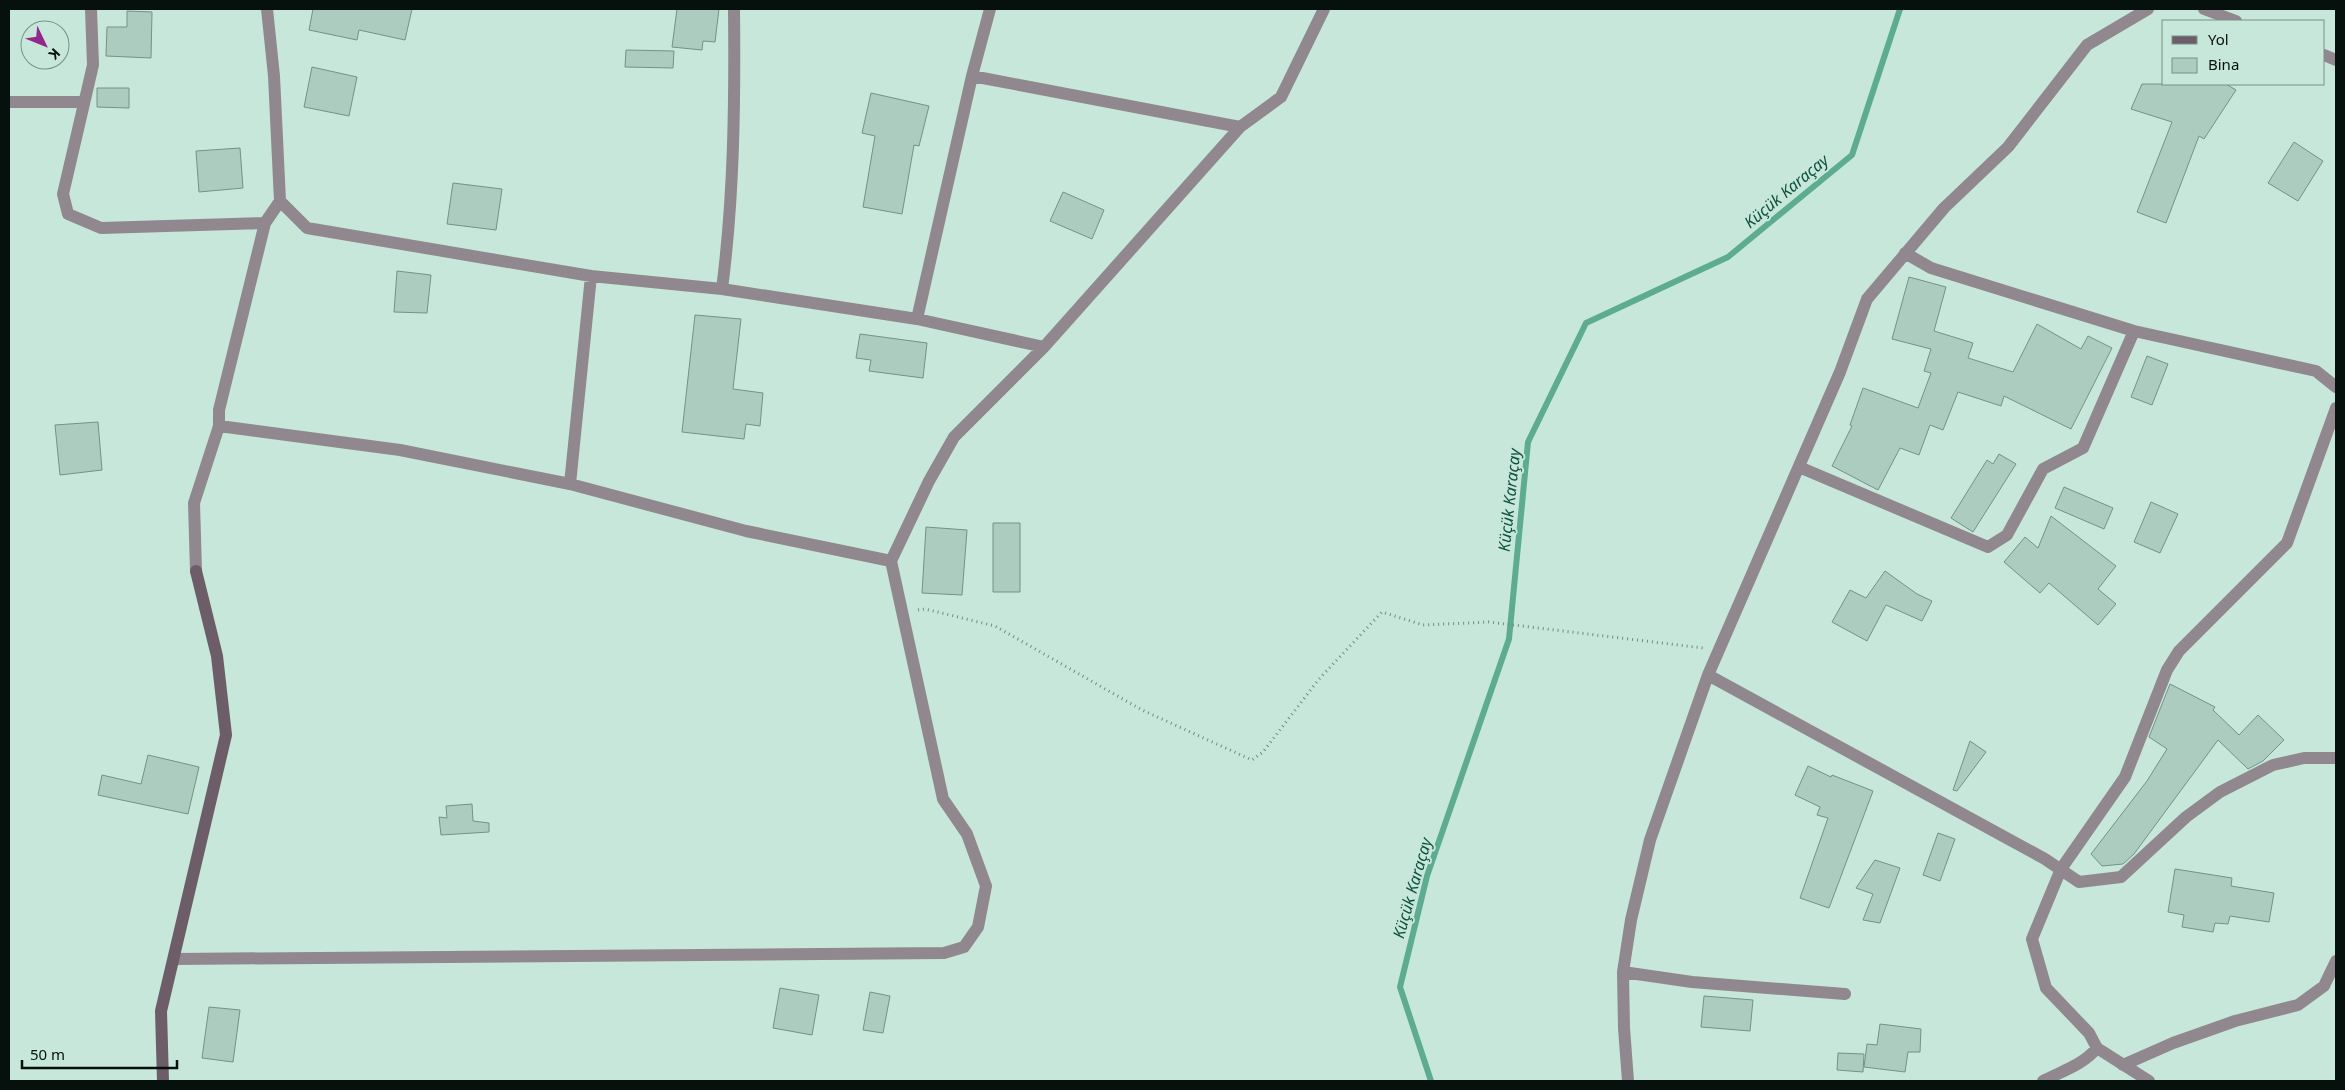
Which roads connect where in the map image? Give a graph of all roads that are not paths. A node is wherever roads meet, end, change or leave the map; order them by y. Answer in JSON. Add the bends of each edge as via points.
{"nodes":[{"id":1,"x":91,"y":9,"type":"edge"},
{"id":2,"x":267,"y":9,"type":"edge"},
{"id":3,"x":734,"y":9,"type":"edge"},
{"id":4,"x":990,"y":9,"type":"edge"},
{"id":5,"x":1324,"y":9,"type":"edge"},
{"id":6,"x":2148,"y":9,"type":"edge"},
{"id":7,"x":2204,"y":9,"type":"edge"},
{"id":8,"x":2233,"y":20,"type":"edge"},
{"id":9,"x":972,"y":76,"type":"junction"},
{"id":10,"x":9,"y":102,"type":"edge"},
{"id":11,"x":84,"y":102,"type":"junction"},
{"id":12,"x":1240,"y":128,"type":"junction"},
{"id":13,"x":280,"y":201,"type":"junction"},
{"id":14,"x":265,"y":223,"type":"junction"},
{"id":15,"x":1905,"y":253,"type":"junction"},
{"id":16,"x":591,"y":276,"type":"junction"},
{"id":17,"x":722,"y":289,"type":"junction"},
{"id":18,"x":917,"y":319,"type":"junction"},
{"id":19,"x":2134,"y":331,"type":"junction"},
{"id":20,"x":1044,"y":347,"type":"junction"},
{"id":21,"x":2336,"y":386,"type":"edge"},
{"id":22,"x":2336,"y":408,"type":"edge"},
{"id":23,"x":219,"y":426,"type":"junction"},
{"id":24,"x":1799,"y":467,"type":"junction"},
{"id":25,"x":570,"y":484,"type":"junction"},
{"id":26,"x":891,"y":561,"type":"junction"},
{"id":27,"x":1708,"y":675,"type":"junction"},
{"id":28,"x":2336,"y":758,"type":"edge"},
{"id":29,"x":2061,"y":869,"type":"junction"},
{"id":30,"x":175,"y":959,"type":"junction"},
{"id":31,"x":2336,"y":961,"type":"edge"},
{"id":32,"x":1623,"y":972,"type":"junction"},
{"id":33,"x":1845,"y":994,"type":"dead end"},
{"id":34,"x":2097,"y":1048,"type":"junction"},
{"id":35,"x":2124,"y":1065,"type":"junction"},
{"id":36,"x":163,"y":1081,"type":"edge"},
{"id":37,"x":1628,"y":1081,"type":"edge"},
{"id":38,"x":2043,"y":1081,"type":"edge"},
{"id":39,"x":2149,"y":1081,"type":"edge"}],
"edges":[{"from":1,"to":11,"type":"street","via":[[93,65]]},
{"from":2,"to":13,"type":"street"},
{"from":3,"to":17,"type":"street","via":[[735,115],[728,247]]},
{"from":4,"to":9,"type":"street"},
{"from":5,"to":12,"type":"street","via":[[1281,97]]},
{"from":6,"to":15,"type":"street","via":[[2087,45],[2008,147],[1944,208]]},
{"from":7,"to":8,"type":"street"},
{"from":9,"to":12,"type":"street"},
{"from":9,"to":18,"type":"street"},
{"from":10,"to":11,"type":"street"},
{"from":11,"to":14,"type":"street","via":[[62,194],[68,214],[102,228]]},
{"from":12,"to":20,"type":"street"},
{"from":13,"to":14,"type":"street"},
{"from":13,"to":16,"type":"street","via":[[307,228]]},
{"from":14,"to":23,"type":"street","via":[[219,410]]},
{"from":15,"to":19,"type":"street","via":[[1931,268]]},
{"from":15,"to":24,"type":"street","via":[[1867,299]]},
{"from":16,"to":17,"type":"street"},
{"from":16,"to":25,"type":"street"},
{"from":17,"to":18,"type":"street"},
{"from":18,"to":20,"type":"street"},
{"from":19,"to":21,"type":"street","via":[[2316,371]]},
{"from":19,"to":24,"type":"street","via":[[2083,448],[2043,469],[2007,535],[1988,547]]},
{"from":20,"to":26,"type":"street","via":[[954,437],[929,480]]},
{"from":22,"to":29,"type":"street","via":[[2287,543],[2179,651],[2167,670],[2125,777]]},
{"from":23,"to":25,"type":"street","via":[[400,450]]},
{"from":23,"to":30,"type":"street","via":[[194,503],[196,571],[218,656],[226,735]]},
{"from":24,"to":27,"type":"street"},
{"from":25,"to":26,"type":"street","via":[[746,531]]},
{"from":26,"to":30,"type":"street","via":[[943,799],[967,834],[986,886],[978,927],[964,947],[944,953]]},
{"from":27,"to":29,"type":"street"},
{"from":27,"to":32,"type":"street","via":[[1650,840],[1631,920]]},
{"from":28,"to":29,"type":"street","via":[[2304,758],[2273,765],[2220,792],[2186,817],[2121,877],[2080,882]]},
{"from":29,"to":34,"type":"street","via":[[2032,939],[2046,988],[2090,1033]]},
{"from":30,"to":36,"type":"street","via":[[161,1011]]},
{"from":31,"to":35,"type":"street","via":[[2324,986],[2298,1005],[2235,1021]]},
{"from":32,"to":33,"type":"street","via":[[1692,982]]},
{"from":32,"to":37,"type":"street"},
{"from":34,"to":35,"type":"street"},
{"from":34,"to":38,"type":"street","via":[[2073,1067]]},
{"from":35,"to":39,"type":"street"}]}
